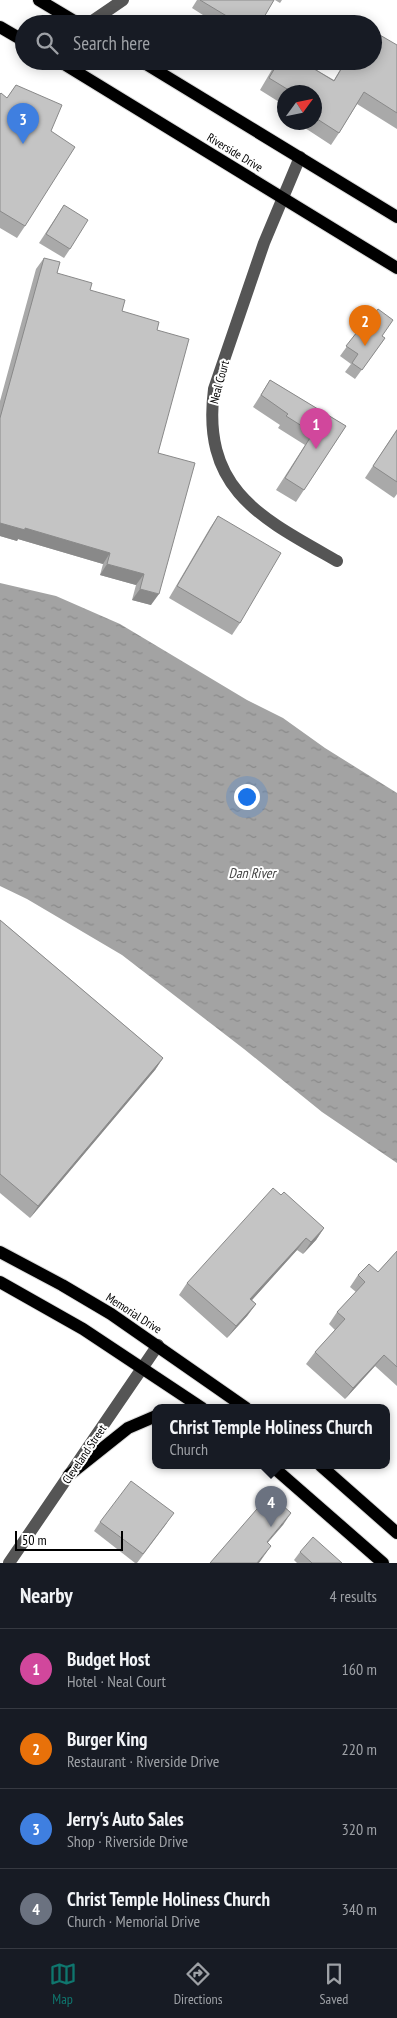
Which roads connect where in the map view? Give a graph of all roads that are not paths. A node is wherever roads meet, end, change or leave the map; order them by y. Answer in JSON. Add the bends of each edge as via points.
{"nodes":[{"id":1,"x":38,"y":0,"type":"edge"},
{"id":2,"x":123,"y":0,"type":"edge"},
{"id":3,"x":64,"y":15,"type":"edge"},
{"id":4,"x":101,"y":15,"type":"edge"},
{"id":5,"x":0,"y":27,"type":"edge"},
{"id":6,"x":15,"y":36,"type":"edge"},
{"id":7,"x":74,"y":70,"type":"edge"},
{"id":8,"x":156,"y":70,"type":"edge"},
{"id":9,"x":300,"y":157,"type":"junction"},
{"id":10,"x":283,"y":198,"type":"junction"},
{"id":11,"x":397,"y":216,"type":"edge"},
{"id":12,"x":397,"y":268,"type":"edge"},
{"id":13,"x":338,"y":561,"type":"dead end"},
{"id":14,"x":0,"y":1252,"type":"edge"},
{"id":15,"x":0,"y":1282,"type":"edge"},
{"id":16,"x":158,"y":1345,"type":"junction"},
{"id":17,"x":143,"y":1368,"type":"junction"},
{"id":18,"x":196,"y":1404,"type":"edge"},
{"id":19,"x":240,"y":1404,"type":"edge"},
{"id":20,"x":152,"y":1418,"type":"edge"},
{"id":21,"x":275,"y":1469,"type":"edge"},
{"id":22,"x":324,"y":1469,"type":"edge"},
{"id":23,"x":69,"y":1475,"type":"junction"},
{"id":24,"x":397,"y":1533,"type":"edge"},
{"id":25,"x":9,"y":1563,"type":"edge"},
{"id":26,"x":383,"y":1563,"type":"edge"}],
"edges":[{"from":1,"to":3,"type":"main road"},
{"from":2,"to":4,"type":"street"},
{"from":5,"to":6,"type":"main road"},
{"from":7,"to":10,"type":"main road","name":"Riverside Drive"},
{"from":8,"to":9,"type":"main road"},
{"from":9,"to":10,"type":"street","name":"Neal Court"},
{"from":9,"to":11,"type":"main road"},
{"from":10,"to":12,"type":"main road","name":"Riverside Drive"},
{"from":10,"to":13,"type":"street","name":"Neal Court","via":[[249,284],[214,389],[212,432],[226,476],[242,498],[292,535]]},
{"from":14,"to":16,"type":"main road","name":"Memorial Drive","via":[[111,1314]]},
{"from":15,"to":17,"type":"main road"},
{"from":16,"to":17,"type":"street","name":"Cleveland Street"},
{"from":16,"to":19,"type":"main road","name":"Memorial Drive"},
{"from":17,"to":18,"type":"main road"},
{"from":17,"to":23,"type":"street","name":"Cleveland Street"},
{"from":20,"to":23,"type":"main road","via":[[128,1428]]},
{"from":21,"to":26,"type":"main road"},
{"from":22,"to":24,"type":"main road"},
{"from":23,"to":25,"type":"street","name":"Cleveland Street"}]}
